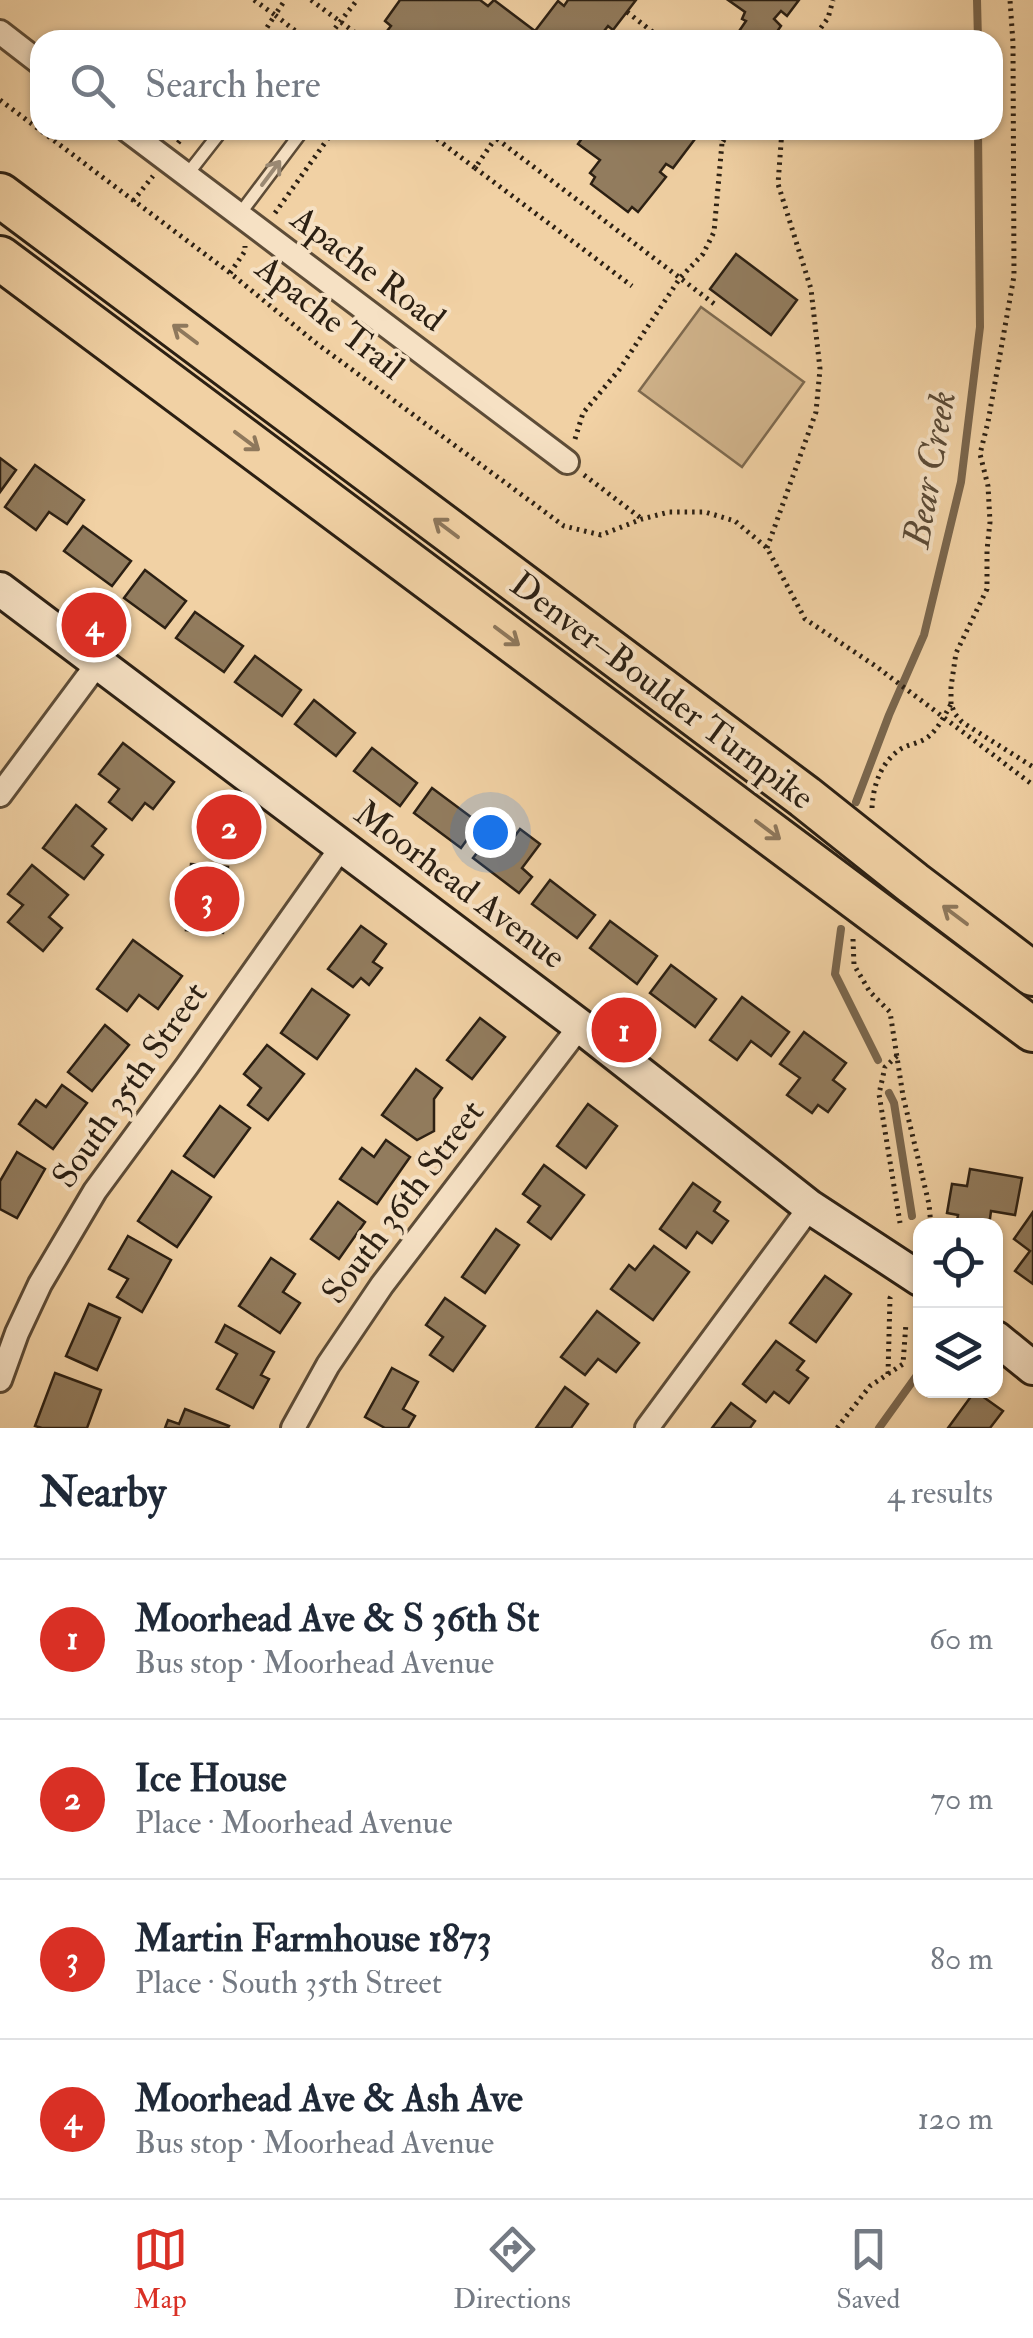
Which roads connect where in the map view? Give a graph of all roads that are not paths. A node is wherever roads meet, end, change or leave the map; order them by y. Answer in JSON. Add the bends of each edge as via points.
{"nodes":[{"id":1,"x":0,"y":32,"type":"edge"},
{"id":2,"x":30,"y":55,"type":"edge"},
{"id":3,"x":140,"y":140,"type":"edge"},
{"id":4,"x":214,"y":140,"type":"edge"},
{"id":5,"x":296,"y":140,"type":"edge"},
{"id":6,"x":186,"y":176,"type":"junction"},
{"id":7,"x":0,"y":195,"type":"edge"},
{"id":8,"x":240,"y":215,"type":"junction"},
{"id":9,"x":0,"y":258,"type":"edge"},
{"id":10,"x":567,"y":462,"type":"road end"},
{"id":11,"x":0,"y":589,"type":"edge"},
{"id":12,"x":98,"y":663,"type":"junction"},
{"id":13,"x":0,"y":795,"type":"edge"},
{"id":14,"x":342,"y":845,"type":"junction"},
{"id":15,"x":1033,"y":974,"type":"edge"},
{"id":16,"x":580,"y":1026,"type":"junction"},
{"id":17,"x":1033,"y":1030,"type":"edge"},
{"id":18,"x":810,"y":1207,"type":"junction"},
{"id":19,"x":913,"y":1273,"type":"edge"},
{"id":20,"x":1003,"y":1344,"type":"edge"},
{"id":21,"x":1033,"y":1368,"type":"edge"},
{"id":22,"x":0,"y":1380,"type":"edge"},
{"id":23,"x":294,"y":1428,"type":"edge"},
{"id":24,"x":647,"y":1428,"type":"edge"}],
"edges":[{"from":1,"to":2,"type":"street"},
{"from":3,"to":6,"type":"street","name":"Apache Road"},
{"from":4,"to":6,"type":"lane"},
{"from":8,"to":5,"type":"lane","one_way":true},
{"from":6,"to":8,"type":"street","name":"Apache Road"},
{"from":15,"to":7,"type":"highway","name":"Denver–Boulder Turnpike","one_way":true},
{"from":8,"to":10,"type":"street","name":"Apache Road"},
{"from":9,"to":17,"type":"highway","name":"Denver–Boulder Turnpike","one_way":true},
{"from":11,"to":12,"type":"street","name":"Moorhead Avenue"},
{"from":12,"to":13,"type":"street"},
{"from":12,"to":14,"type":"street","name":"Moorhead Avenue"},
{"from":14,"to":16,"type":"street","name":"Moorhead Avenue"},
{"from":14,"to":22,"type":"street","name":"South 35th Street","via":[[95,1191],[40,1284]]},
{"from":16,"to":18,"type":"street","name":"Moorhead Avenue"},
{"from":16,"to":23,"type":"street","name":"South 36th Street","via":[[382,1286]]},
{"from":18,"to":19,"type":"street","name":"Moorhead Avenue"},
{"from":18,"to":24,"type":"street"},
{"from":20,"to":21,"type":"street"}]}
